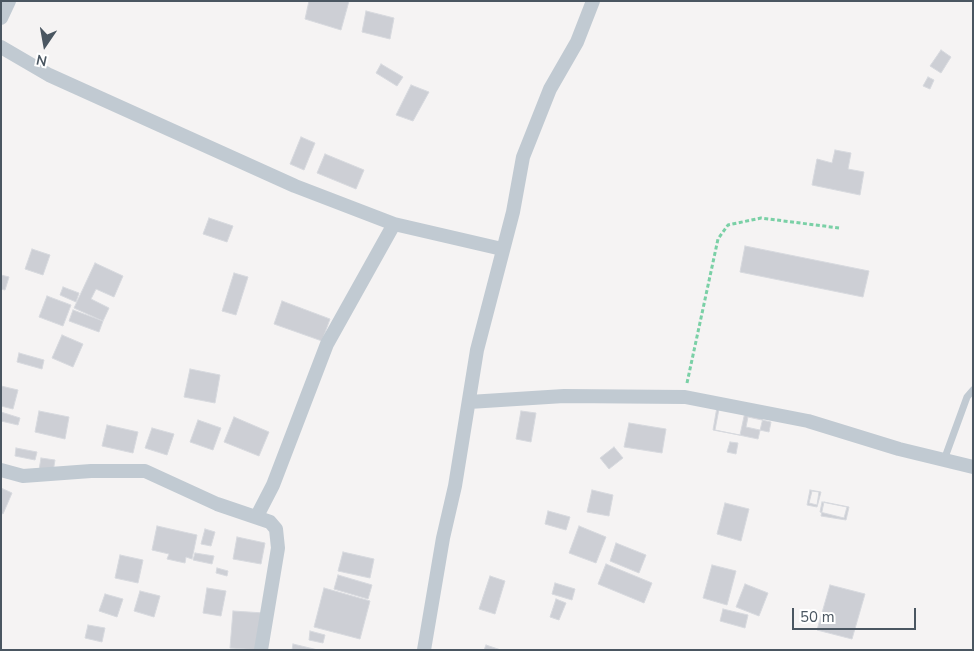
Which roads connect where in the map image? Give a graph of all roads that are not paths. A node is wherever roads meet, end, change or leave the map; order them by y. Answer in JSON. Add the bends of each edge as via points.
{"nodes":[{"id":1,"x":9,"y":1,"type":"edge"},
{"id":2,"x":593,"y":1,"type":"edge"},
{"id":3,"x":1,"y":18,"type":"edge"},
{"id":4,"x":1,"y":48,"type":"edge"},
{"id":5,"x":394,"y":224,"type":"junction"},
{"id":6,"x":502,"y":249,"type":"junction"},
{"id":7,"x":973,"y":390,"type":"edge"},
{"id":8,"x":469,"y":402,"type":"junction"},
{"id":9,"x":944,"y":460,"type":"junction"},
{"id":10,"x":973,"y":467,"type":"edge"},
{"id":11,"x":1,"y":470,"type":"edge"},
{"id":12,"x":256,"y":516,"type":"junction"},
{"id":13,"x":262,"y":650,"type":"edge"},
{"id":14,"x":424,"y":650,"type":"edge"}],
"edges":[{"from":1,"to":3,"type":"street"},
{"from":2,"to":6,"type":"street","via":[[577,42],[550,89],[532,132],[523,157]]},
{"from":4,"to":5,"type":"street","via":[[49,75],[294,186]]},
{"from":5,"to":6,"type":"street"},
{"from":5,"to":12,"type":"street","via":[[327,344],[273,485]]},
{"from":6,"to":8,"type":"street","via":[[477,350]]},
{"from":7,"to":9,"type":"lane"},
{"from":8,"to":9,"type":"street","via":[[564,396],[685,397],[808,421]]},
{"from":8,"to":14,"type":"street"},
{"from":9,"to":10,"type":"street"},
{"from":11,"to":12,"type":"street","via":[[23,476],[145,471],[217,504]]},
{"from":12,"to":13,"type":"street","via":[[270,522],[278,538]]}]}
